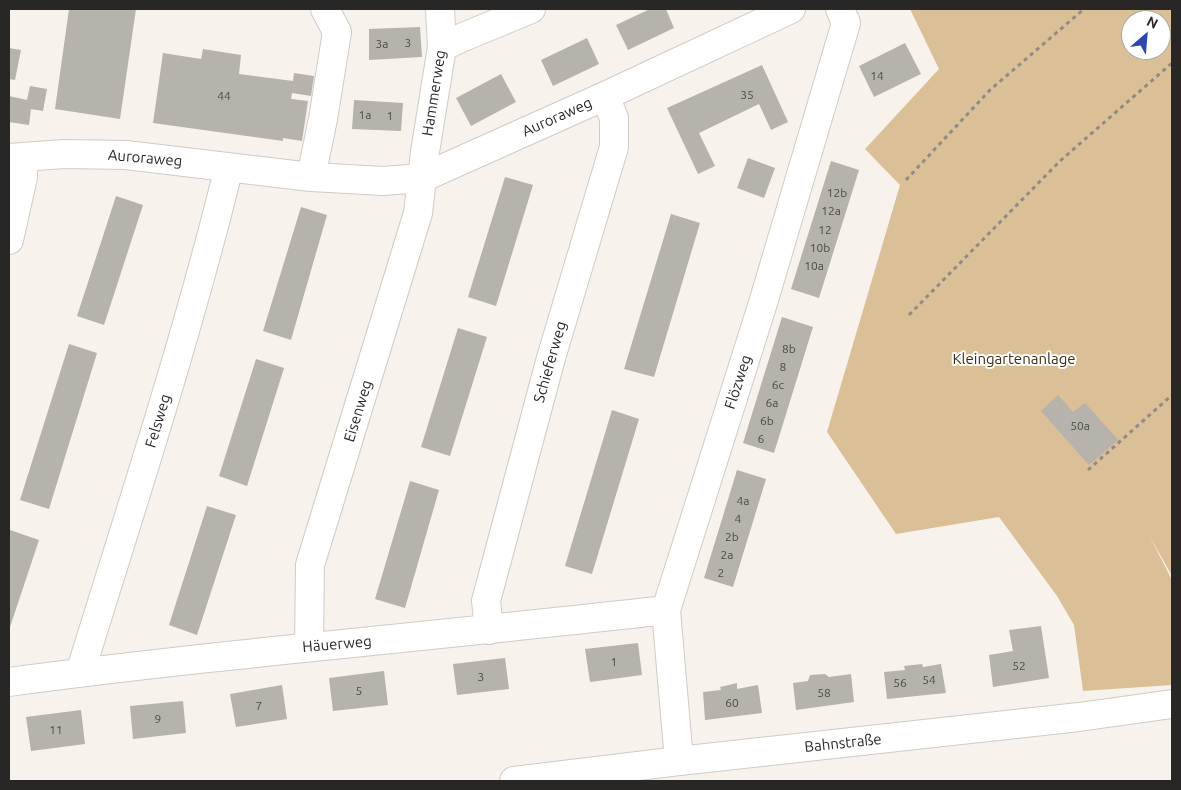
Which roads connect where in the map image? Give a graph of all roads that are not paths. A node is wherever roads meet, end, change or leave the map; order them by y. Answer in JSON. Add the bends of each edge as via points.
{"nodes":[{"id":1,"x":325,"y":9,"type":"edge"},
{"id":2,"x":440,"y":9,"type":"edge"},
{"id":3,"x":531,"y":9,"type":"edge"},
{"id":4,"x":791,"y":9,"type":"edge"},
{"id":5,"x":840,"y":9,"type":"edge"},
{"id":6,"x":442,"y":47,"type":"junction"},
{"id":7,"x":604,"y":96,"type":"junction"},
{"id":8,"x":16,"y":158,"type":"edge"},
{"id":9,"x":229,"y":167,"type":"junction"},
{"id":10,"x":311,"y":177,"type":"junction"},
{"id":11,"x":422,"y":178,"type":"junction"},
{"id":12,"x":9,"y":240,"type":"edge"},
{"id":13,"x":666,"y":610,"type":"junction"},
{"id":14,"x":489,"y":630,"type":"junction"},
{"id":15,"x":309,"y":647,"type":"junction"},
{"id":16,"x":80,"y":673,"type":"junction"},
{"id":17,"x":9,"y":682,"type":"edge"},
{"id":18,"x":1172,"y":704,"type":"edge"},
{"id":19,"x":679,"y":761,"type":"junction"},
{"id":20,"x":514,"y":781,"type":"edge"}],
"edges":[{"from":1,"to":10,"type":"street","via":[[337,32]]},
{"from":2,"to":6,"type":"street","name":"Hammerweg"},
{"from":3,"to":6,"type":"street"},
{"from":4,"to":7,"type":"street","name":"Auroraweg"},
{"from":5,"to":13,"type":"street","name":"Flözweg","via":[[846,23],[763,303]]},
{"from":6,"to":11,"type":"street","name":"Hammerweg"},
{"from":7,"to":11,"type":"street","name":"Auroraweg"},
{"from":7,"to":14,"type":"street","name":"Schieferweg","via":[[614,118],[614,147],[550,358],[486,601]]},
{"from":8,"to":9,"type":"street","name":"Auroraweg","via":[[64,154],[126,155]]},
{"from":8,"to":12,"type":"street","via":[[23,177]]},
{"from":9,"to":10,"type":"street","name":"Auroraweg"},
{"from":9,"to":16,"type":"street","name":"Felsweg","via":[[174,371]]},
{"from":10,"to":11,"type":"street","name":"Auroraweg","via":[[382,181]]},
{"from":11,"to":15,"type":"street","name":"Eisenweg","via":[[418,213],[310,565]]},
{"from":13,"to":14,"type":"street","name":"Häuerweg"},
{"from":13,"to":19,"type":"street","name":"Flözweg"},
{"from":14,"to":15,"type":"street","name":"Häuerweg"},
{"from":15,"to":16,"type":"street","name":"Häuerweg"},
{"from":16,"to":17,"type":"street","name":"Häuerweg"},
{"from":18,"to":19,"type":"street","name":"Bahnstraße"},
{"from":19,"to":20,"type":"street","name":"Bahnstraße"}]}
